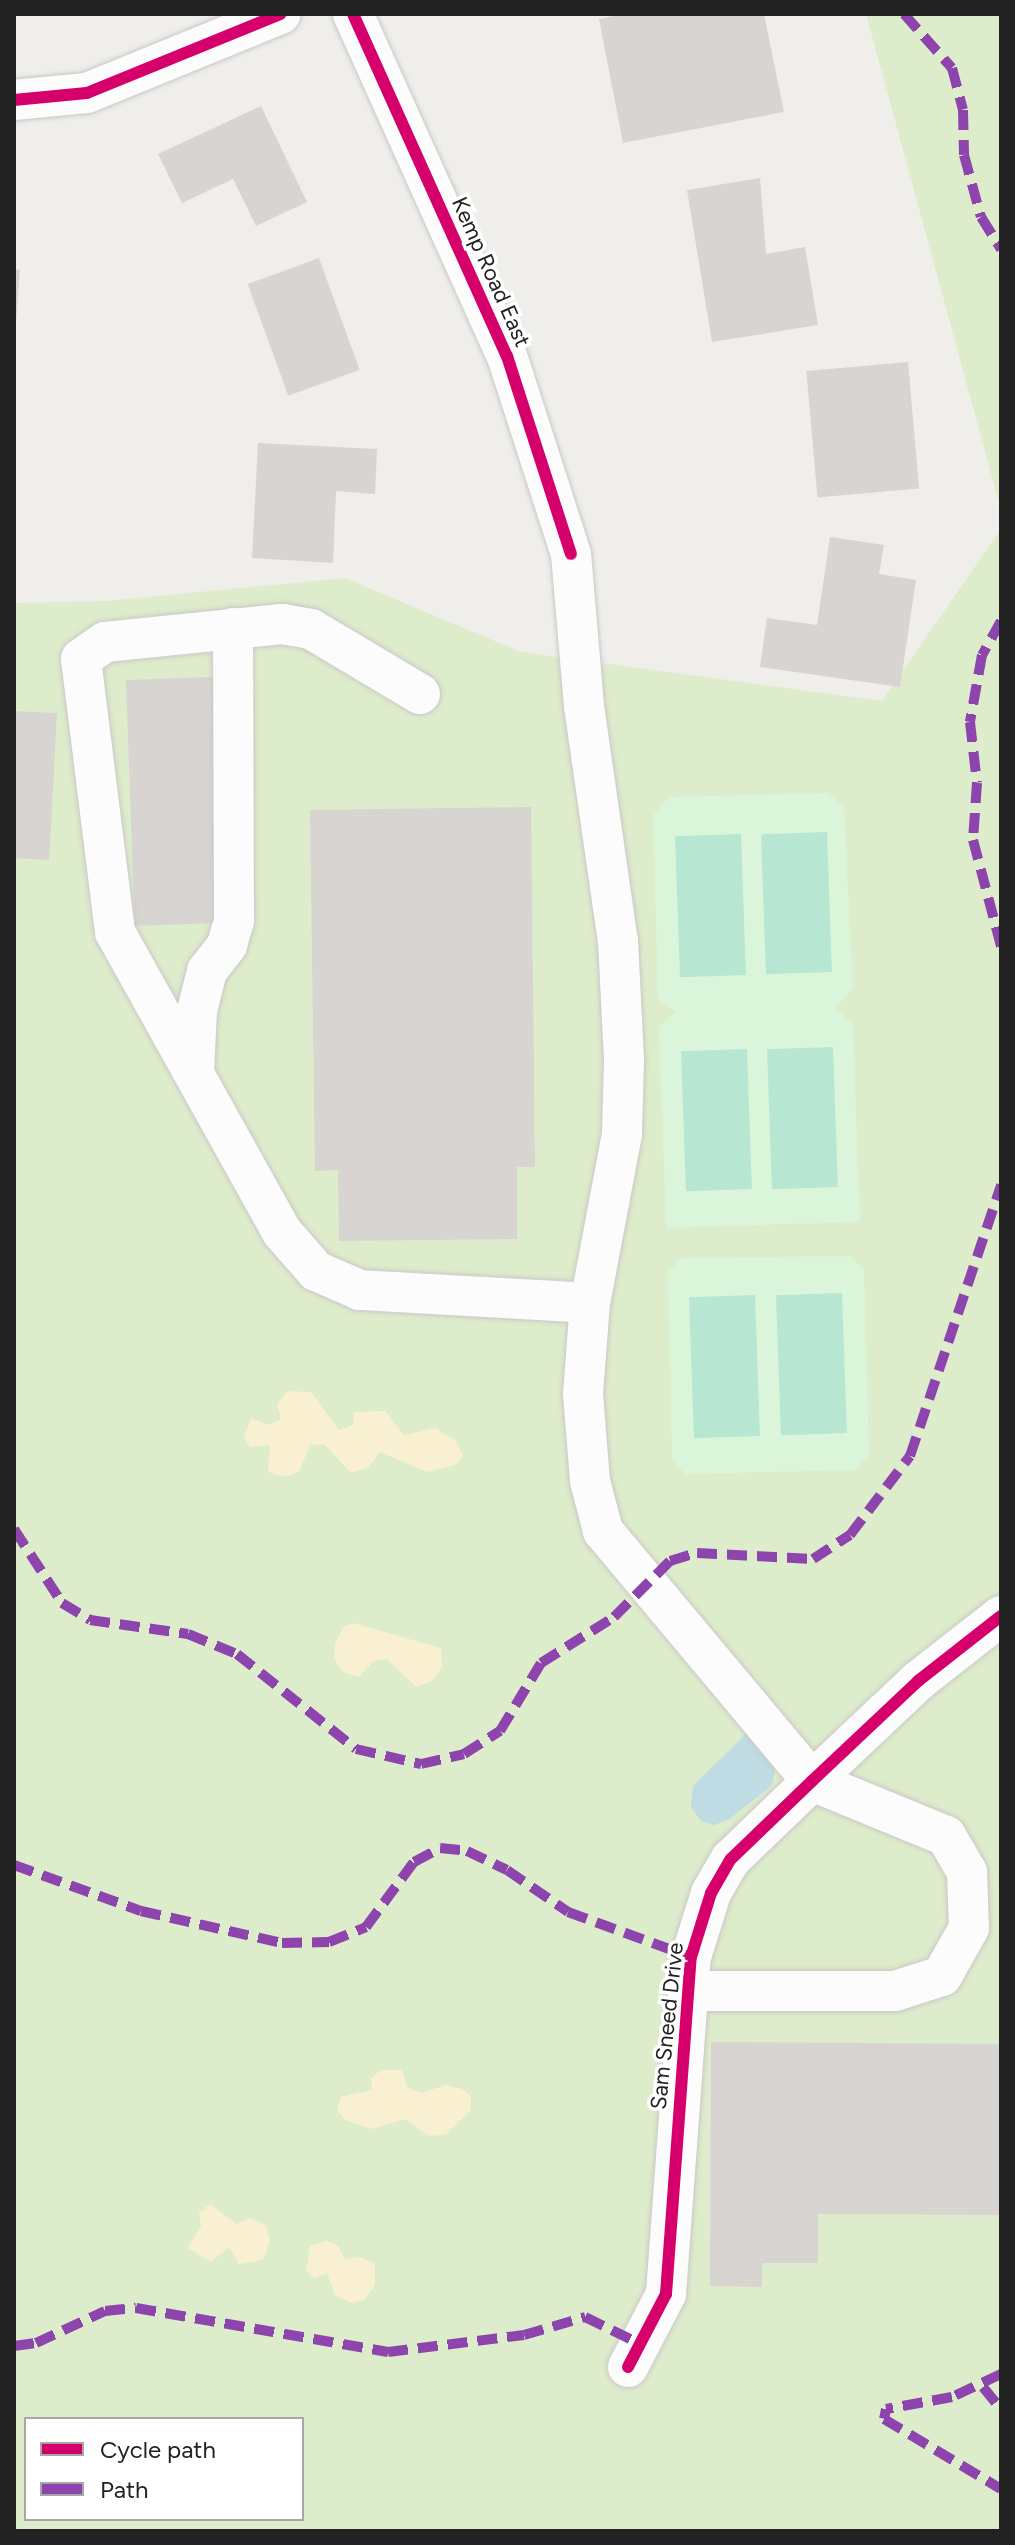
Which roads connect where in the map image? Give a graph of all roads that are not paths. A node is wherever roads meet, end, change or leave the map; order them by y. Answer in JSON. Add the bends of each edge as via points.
{"nodes":[{"id":1,"x":281,"y":14,"type":"edge"},
{"id":2,"x":353,"y":14,"type":"edge"},
{"id":3,"x":14,"y":100,"type":"edge"},
{"id":4,"x":233,"y":628,"type":"junction"},
{"id":5,"x":420,"y":694,"type":"dead end"},
{"id":6,"x":194,"y":1072,"type":"junction"},
{"id":7,"x":590,"y":1303,"type":"junction"},
{"id":8,"x":1001,"y":1616,"type":"edge"},
{"id":9,"x":812,"y":1781,"type":"junction"},
{"id":10,"x":688,"y":1991,"type":"junction"},
{"id":11,"x":628,"y":2367,"type":"dead end"}],
"edges":[{"from":1,"to":3,"type":"street","via":[[87,93]]},
{"from":2,"to":7,"type":"street","name":"Kemp Road East","via":[[507,356],[571,554],[584,706],[618,941],[624,1061],[622,1134]]},
{"from":4,"to":5,"type":"street","via":[[282,624],[311,629]]},
{"from":4,"to":6,"type":"street","via":[[234,921],[227,945],[207,971],[197,1011]]},
{"from":4,"to":6,"type":"street","via":[[105,642],[81,659],[115,932]]},
{"from":6,"to":7,"type":"street","via":[[282,1232],[316,1271],[360,1290]]},
{"from":7,"to":9,"type":"street","name":"Kemp Road East","via":[[583,1394],[590,1481],[603,1531]]},
{"from":8,"to":9,"type":"street","name":"Sam Sneed Drive","via":[[918,1681]]},
{"from":9,"to":10,"type":"street","name":"Sam Sneed Drive","via":[[731,1859],[711,1893],[691,1957]]},
{"from":9,"to":10,"type":"street","via":[[946,1836],[967,1872],[969,1928],[942,1976],[895,1991]]},
{"from":10,"to":11,"type":"street","name":"Sam Sneed Drive","via":[[666,2294]]}]}
